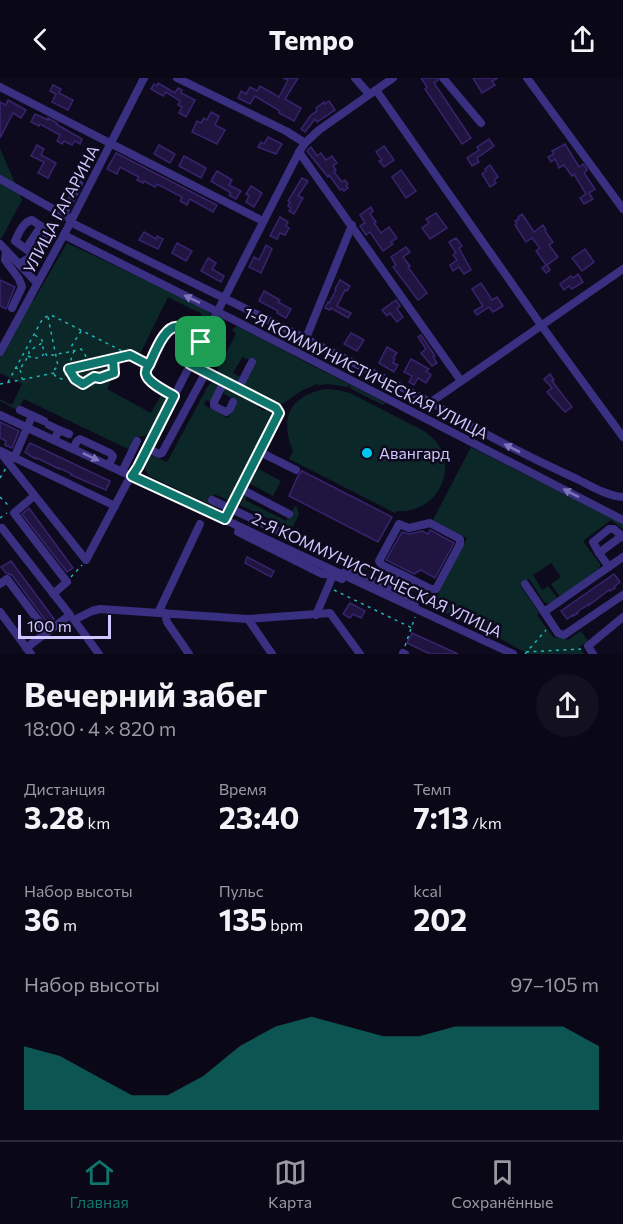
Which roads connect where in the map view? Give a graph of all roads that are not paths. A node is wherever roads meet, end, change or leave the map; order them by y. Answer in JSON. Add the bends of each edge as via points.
{"nodes":[{"id":1,"x":144,"y":78,"type":"edge"},
{"id":2,"x":177,"y":78,"type":"edge"},
{"id":3,"x":355,"y":78,"type":"edge"},
{"id":4,"x":393,"y":78,"type":"edge"},
{"id":5,"x":443,"y":78,"type":"edge"},
{"id":6,"x":527,"y":78,"type":"edge"},
{"id":7,"x":0,"y":87,"type":"edge"},
{"id":8,"x":375,"y":88,"type":"junction"},
{"id":9,"x":481,"y":123,"type":"dead end"},
{"id":10,"x":305,"y":143,"type":"junction"},
{"id":11,"x":110,"y":144,"type":"junction"},
{"id":12,"x":299,"y":152,"type":"junction"},
{"id":13,"x":0,"y":179,"type":"edge"},
{"id":14,"x":80,"y":184,"type":"dead end"},
{"id":15,"x":623,"y":209,"type":"edge"},
{"id":16,"x":63,"y":214,"type":"junction"},
{"id":17,"x":263,"y":221,"type":"junction"},
{"id":18,"x":70,"y":222,"type":"junction"},
{"id":19,"x":352,"y":225,"type":"junction"},
{"id":20,"x":41,"y":226,"type":"junction"},
{"id":21,"x":64,"y":235,"type":"junction"},
{"id":22,"x":0,"y":244,"type":"edge"},
{"id":23,"x":26,"y":249,"type":"junction"},
{"id":24,"x":6,"y":251,"type":"junction"},
{"id":25,"x":34,"y":255,"type":"junction"},
{"id":26,"x":19,"y":264,"type":"junction"},
{"id":27,"x":623,"y":269,"type":"edge"},
{"id":28,"x":38,"y":283,"type":"junction"},
{"id":29,"x":223,"y":299,"type":"junction"},
{"id":30,"x":12,"y":308,"type":"dead end"},
{"id":31,"x":217,"y":311,"type":"junction"},
{"id":32,"x":541,"y":325,"type":"junction"},
{"id":33,"x":306,"y":338,"type":"junction"},
{"id":34,"x":201,"y":342,"type":"junction"},
{"id":35,"x":0,"y":352,"type":"edge"},
{"id":36,"x":252,"y":362,"type":"dead end"},
{"id":37,"x":190,"y":364,"type":"junction"},
{"id":38,"x":206,"y":372,"type":"junction"},
{"id":39,"x":461,"y":381,"type":"junction"},
{"id":40,"x":224,"y":382,"type":"junction"},
{"id":41,"x":238,"y":389,"type":"junction"},
{"id":42,"x":174,"y":396,"type":"junction"},
{"id":43,"x":234,"y":402,"type":"dead end"},
{"id":44,"x":431,"y":402,"type":"junction"},
{"id":45,"x":20,"y":410,"type":"dead end"},
{"id":46,"x":0,"y":415,"type":"edge"},
{"id":47,"x":32,"y":416,"type":"junction"},
{"id":48,"x":27,"y":427,"type":"junction"},
{"id":49,"x":59,"y":430,"type":"junction"},
{"id":50,"x":69,"y":434,"type":"dead end"},
{"id":51,"x":623,"y":437,"type":"edge"},
{"id":52,"x":54,"y":440,"type":"junction"},
{"id":53,"x":137,"y":441,"type":"dead end"},
{"id":54,"x":147,"y":448,"type":"junction"},
{"id":55,"x":0,"y":451,"type":"edge"},
{"id":56,"x":260,"y":452,"type":"junction"},
{"id":57,"x":14,"y":458,"type":"junction"},
{"id":58,"x":296,"y":470,"type":"dead end"},
{"id":59,"x":122,"y":472,"type":"junction"},
{"id":60,"x":132,"y":476,"type":"junction"},
{"id":61,"x":241,"y":489,"type":"junction"},
{"id":62,"x":34,"y":496,"type":"junction"},
{"id":63,"x":623,"y":497,"type":"edge"},
{"id":64,"x":212,"y":500,"type":"dead end"},
{"id":65,"x":115,"y":506,"type":"junction"},
{"id":66,"x":230,"y":509,"type":"junction"},
{"id":67,"x":289,"y":514,"type":"dead end"},
{"id":68,"x":225,"y":519,"type":"junction"},
{"id":69,"x":623,"y":520,"type":"edge"},
{"id":70,"x":200,"y":524,"type":"dead end"},
{"id":71,"x":2,"y":528,"type":"dead end"},
{"id":72,"x":238,"y":532,"type":"dead end"},
{"id":73,"x":623,"y":537,"type":"edge"},
{"id":74,"x":278,"y":544,"type":"junction"},
{"id":75,"x":599,"y":553,"type":"junction"},
{"id":76,"x":623,"y":557,"type":"edge"},
{"id":77,"x":609,"y":567,"type":"junction"},
{"id":78,"x":342,"y":574,"type":"junction"},
{"id":79,"x":401,"y":574,"type":"junction"},
{"id":80,"x":333,"y":575,"type":"junction"},
{"id":81,"x":525,"y":584,"type":"dead end"},
{"id":82,"x":0,"y":585,"type":"edge"},
{"id":83,"x":393,"y":590,"type":"junction"},
{"id":84,"x":53,"y":594,"type":"junction"},
{"id":85,"x":623,"y":595,"type":"edge"},
{"id":86,"x":415,"y":610,"type":"junction"},
{"id":87,"x":0,"y":612,"type":"edge"},
{"id":88,"x":543,"y":612,"type":"junction"},
{"id":89,"x":161,"y":613,"type":"junction"},
{"id":90,"x":316,"y":615,"type":"junction"},
{"id":91,"x":623,"y":618,"type":"edge"},
{"id":92,"x":248,"y":619,"type":"junction"},
{"id":93,"x":47,"y":632,"type":"junction"},
{"id":94,"x":28,"y":651,"type":"edge"},
{"id":95,"x":99,"y":654,"type":"edge"},
{"id":96,"x":189,"y":654,"type":"edge"},
{"id":97,"x":272,"y":654,"type":"edge"},
{"id":98,"x":360,"y":654,"type":"edge"},
{"id":99,"x":513,"y":654,"type":"edge"},
{"id":100,"x":593,"y":654,"type":"edge"}],
"edges":[{"from":1,"to":11,"type":"street","name":"УЛИЦА ГАГАРИНА"},
{"from":2,"to":10,"type":"street"},
{"from":3,"to":8,"type":"street"},
{"from":4,"to":8,"type":"street"},
{"from":5,"to":9,"type":"street"},
{"from":6,"to":15,"type":"street"},
{"from":7,"to":11,"type":"street"},
{"from":8,"to":10,"type":"street"},
{"from":8,"to":32,"type":"street"},
{"from":10,"to":12,"type":"street"},
{"from":11,"to":17,"type":"street"},
{"from":11,"to":18,"type":"street","name":"УЛИЦА ГАГАРИНА"},
{"from":12,"to":17,"type":"street"},
{"from":12,"to":19,"type":"street"},
{"from":13,"to":16,"type":"street"},
{"from":14,"to":16,"type":"street"},
{"from":16,"to":18,"type":"street"},
{"from":17,"to":29,"type":"street"},
{"from":18,"to":21,"type":"street","name":"УЛИЦА ГАГАРИНА"},
{"from":18,"to":29,"type":"street"},
{"from":19,"to":33,"type":"street"},
{"from":19,"to":39,"type":"street"},
{"from":20,"to":23,"type":"street"},
{"from":20,"to":23,"type":"street","via":[[32,220],[25,224],[15,240]]},
{"from":20,"to":25,"type":"street","via":[[47,234]]},
{"from":21,"to":28,"type":"street","name":"УЛИЦА ГАГАРИНА"},
{"from":31,"to":21,"type":"street","name":"1-Я КОММУНИСТИЧЕСКАЯ УЛИЦА","one_way":true},
{"from":22,"to":24,"type":"street"},
{"from":23,"to":25,"type":"street"},
{"from":24,"to":26,"type":"street"},
{"from":24,"to":30,"type":"street","via":[[5,260],[22,287]]},
{"from":25,"to":26,"type":"street"},
{"from":26,"to":28,"type":"street"},
{"from":27,"to":32,"type":"street"},
{"from":28,"to":35,"type":"street","name":"УЛИЦА ГАГАРИНА"},
{"from":29,"to":31,"type":"street"},
{"from":29,"to":33,"type":"street"},
{"from":31,"to":34,"type":"street"},
{"from":69,"to":31,"type":"street","name":"1-Я КОММУНИСТИЧЕСКАЯ УЛИЦА","one_way":true},
{"from":32,"to":39,"type":"street"},
{"from":32,"to":51,"type":"street"},
{"from":33,"to":44,"type":"street"},
{"from":34,"to":37,"type":"street"},
{"from":34,"to":42,"type":"street","via":[[179,327],[168,330],[146,370],[147,379]]},
{"from":36,"to":41,"type":"street"},
{"from":37,"to":38,"type":"street"},
{"from":37,"to":42,"type":"street"},
{"from":38,"to":40,"type":"street"},
{"from":38,"to":54,"type":"street","via":[[162,453]]},
{"from":39,"to":44,"type":"street"},
{"from":40,"to":41,"type":"street"},
{"from":40,"to":43,"type":"street","via":[[214,406],[226,412]]},
{"from":41,"to":56,"type":"street","via":[[279,411]]},
{"from":42,"to":54,"type":"street"},
{"from":63,"to":44,"type":"street","one_way":true,"via":[[561,472]]},
{"from":45,"to":47,"type":"street"},
{"from":46,"to":48,"type":"street","name":"2-Я КОММУНИСТИЧЕСКАЯ УЛИЦА"},
{"from":47,"to":48,"type":"street"},
{"from":47,"to":49,"type":"street"},
{"from":48,"to":52,"type":"street","name":"2-Я КОММУНИСТИЧЕСКАЯ УЛИЦА"},
{"from":48,"to":57,"type":"street"},
{"from":49,"to":50,"type":"street"},
{"from":49,"to":52,"type":"street"},
{"from":52,"to":59,"type":"street","name":"2-Я КОММУНИСТИЧЕСКАЯ УЛИЦА"},
{"from":53,"to":59,"type":"street"},
{"from":54,"to":60,"type":"street"},
{"from":55,"to":57,"type":"street"},
{"from":55,"to":62,"type":"street"},
{"from":56,"to":58,"type":"street"},
{"from":56,"to":61,"type":"street"},
{"from":57,"to":65,"type":"street"},
{"from":59,"to":60,"type":"street","name":"2-Я КОММУНИСТИЧЕСКАЯ УЛИЦА"},
{"from":60,"to":65,"type":"street"},
{"from":60,"to":68,"type":"street","name":"2-Я КОММУНИСТИЧЕСКАЯ УЛИЦА"},
{"from":61,"to":66,"type":"street"},
{"from":61,"to":67,"type":"street"},
{"from":62,"to":65,"type":"street","via":[[86,560]]},
{"from":62,"to":84,"type":"street","via":[[14,513],[66,582]]},
{"from":64,"to":66,"type":"street"},
{"from":66,"to":68,"type":"street"},
{"from":66,"to":74,"type":"street","via":[[281,532]]},
{"from":68,"to":74,"type":"street","name":"2-Я КОММУНИСТИЧЕСКАЯ УЛИЦА"},
{"from":70,"to":89,"type":"street"},
{"from":71,"to":84,"type":"street"},
{"from":72,"to":80,"type":"street","via":[[322,574]]},
{"from":73,"to":75,"type":"street"},
{"from":73,"to":75,"type":"street","via":[[609,529],[593,542]]},
{"from":74,"to":78,"type":"street","name":"2-Я КОММУНИСТИЧЕСКАЯ УЛИЦА"},
{"from":75,"to":77,"type":"street"},
{"from":76,"to":77,"type":"street"},
{"from":77,"to":88,"type":"street"},
{"from":78,"to":83,"type":"street","via":[[349,569]]},
{"from":78,"to":86,"type":"street","name":"2-Я КОММУНИСТИЧЕСКАЯ УЛИЦА"},
{"from":79,"to":79,"type":"street","via":[[379,562],[399,524],[409,528],[430,523],[460,539],[436,589]]},
{"from":79,"to":83,"type":"street"},
{"from":80,"to":86,"type":"street"},
{"from":80,"to":90,"type":"street"},
{"from":81,"to":88,"type":"street"},
{"from":82,"to":93,"type":"street","via":[[7,579]]},
{"from":83,"to":86,"type":"street","via":[[413,599]]},
{"from":84,"to":93,"type":"street","via":[[70,615]]},
{"from":85,"to":88,"type":"street","via":[[562,635]]},
{"from":86,"to":99,"type":"street","name":"2-Я КОММУНИСТИЧЕСКАЯ УЛИЦА"},
{"from":87,"to":94,"type":"street"},
{"from":89,"to":92,"type":"street"},
{"from":89,"to":95,"type":"street","via":[[100,609],[74,620]]},
{"from":89,"to":96,"type":"street"},
{"from":90,"to":92,"type":"street"},
{"from":90,"to":98,"type":"street","via":[[330,613]]},
{"from":91,"to":100,"type":"street","via":[[588,646]]},
{"from":92,"to":97,"type":"street"},
{"from":93,"to":94,"type":"street"}]}
